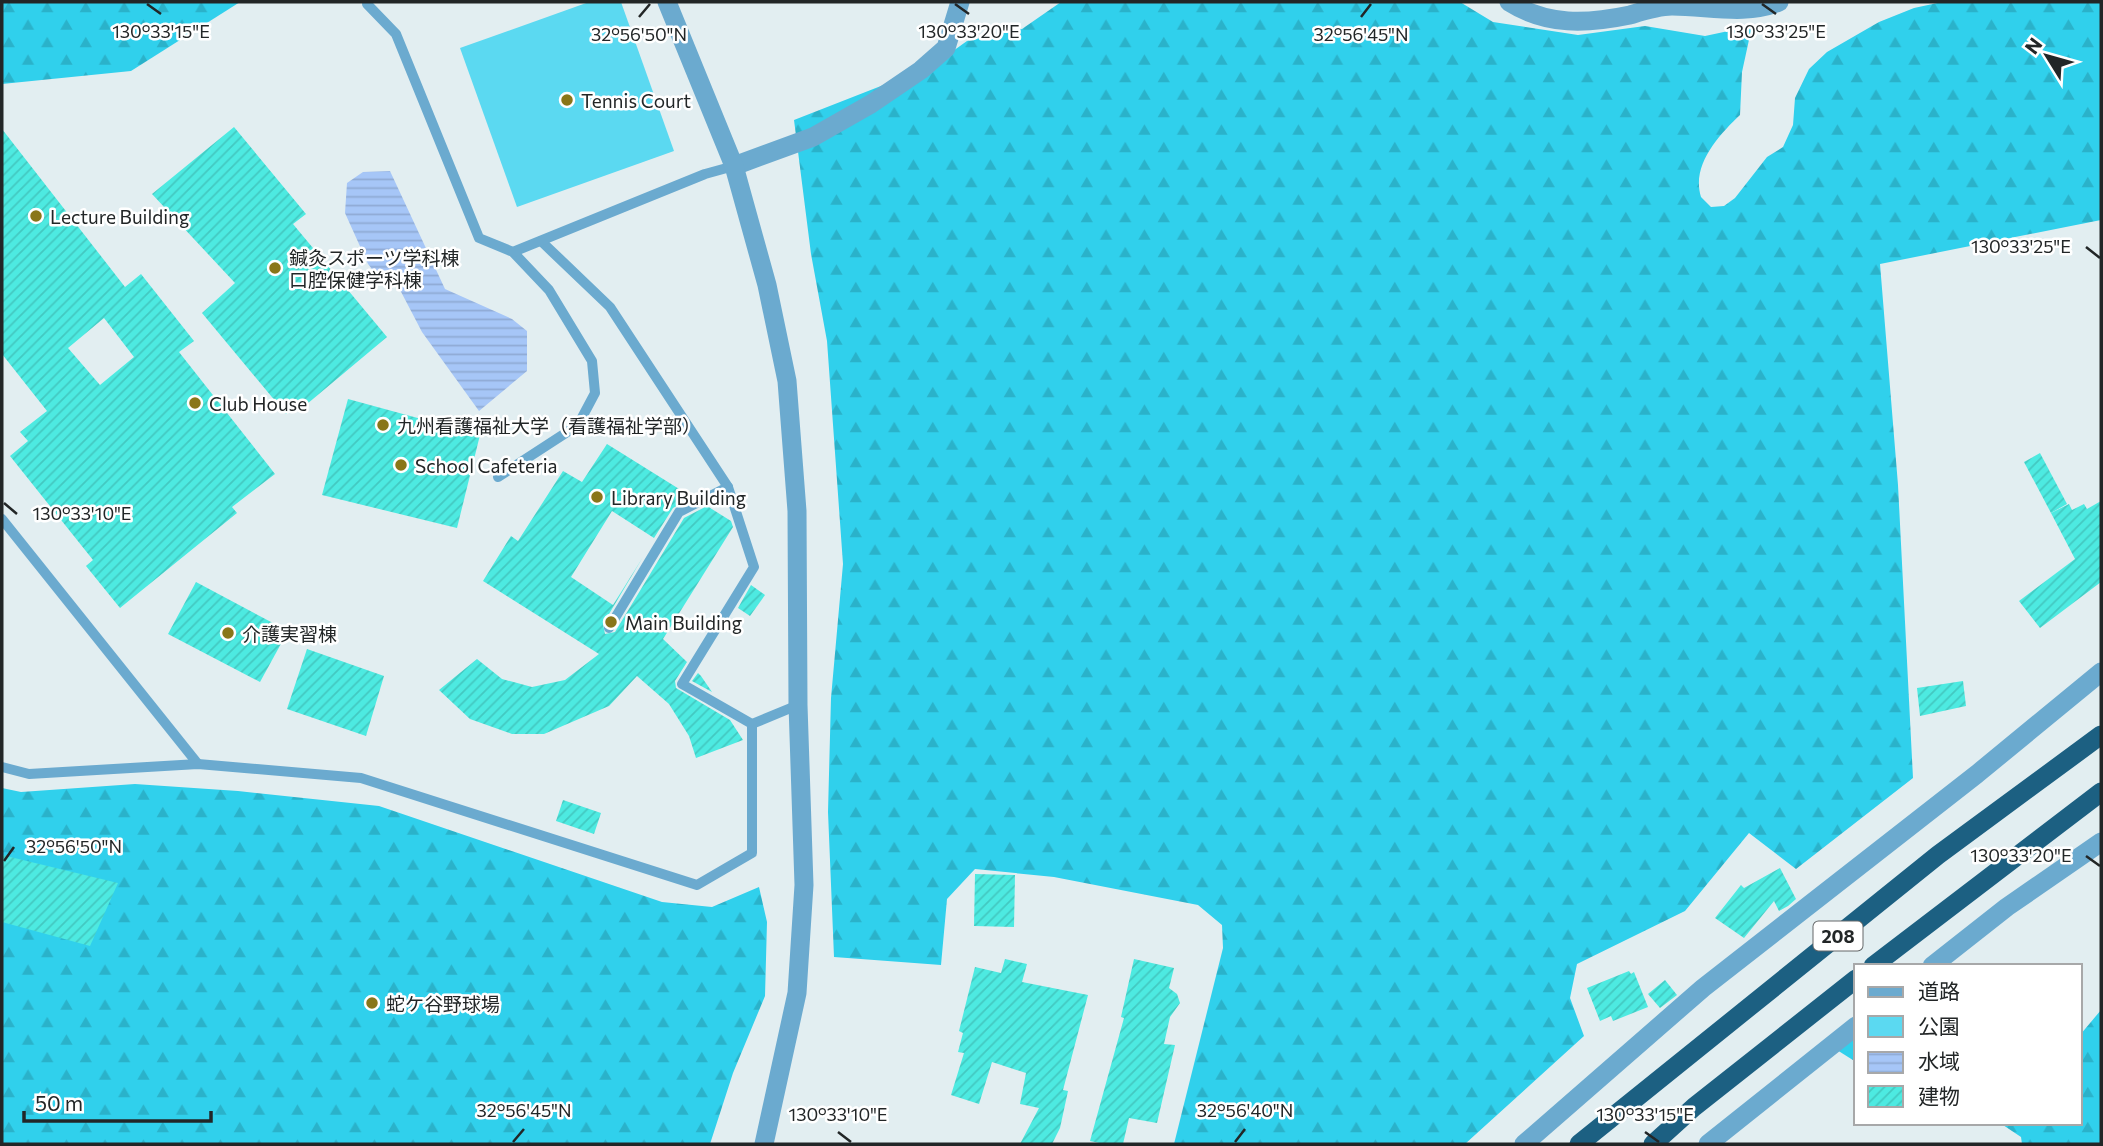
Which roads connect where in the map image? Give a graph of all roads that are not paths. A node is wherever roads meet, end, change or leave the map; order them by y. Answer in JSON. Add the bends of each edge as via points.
{"nodes":[{"id":1,"x":667,"y":2,"type":"edge"},
{"id":2,"x":960,"y":2,"type":"edge"},
{"id":3,"x":1509,"y":2,"type":"edge"},
{"id":4,"x":1779,"y":2,"type":"edge"},
{"id":5,"x":367,"y":4,"type":"dead end"},
{"id":6,"x":734,"y":166,"type":"junction"},
{"id":7,"x":541,"y":241,"type":"junction"},
{"id":8,"x":513,"y":252,"type":"junction"},
{"id":9,"x":498,"y":477,"type":"dead end"},
{"id":10,"x":728,"y":487,"type":"junction"},
{"id":11,"x":2,"y":519,"type":"edge"},
{"id":12,"x":609,"y":628,"type":"dead end"},
{"id":13,"x":2101,"y":672,"type":"edge"},
{"id":14,"x":798,"y":705,"type":"junction"},
{"id":15,"x":752,"y":724,"type":"junction"},
{"id":16,"x":2101,"y":735,"type":"edge"},
{"id":17,"x":198,"y":764,"type":"junction"},
{"id":18,"x":2,"y":767,"type":"edge"},
{"id":19,"x":2101,"y":792,"type":"edge"},
{"id":20,"x":2101,"y":842,"type":"edge"},
{"id":21,"x":1876,"y":964,"type":"edge"},
{"id":22,"x":1935,"y":964,"type":"edge"},
{"id":23,"x":1854,"y":981,"type":"edge"},
{"id":24,"x":1854,"y":1028,"type":"edge"},
{"id":25,"x":764,"y":1144,"type":"edge"},
{"id":26,"x":1524,"y":1144,"type":"edge"},
{"id":27,"x":1580,"y":1144,"type":"edge"},
{"id":28,"x":1653,"y":1144,"type":"edge"},
{"id":29,"x":1708,"y":1144,"type":"edge"}],
"edges":[{"from":1,"to":6,"type":"street"},
{"from":2,"to":6,"type":"street","via":[[946,48],[921,70],[813,137]]},
{"from":3,"to":4,"type":"street","via":[[1551,21],[1584,21],[1669,6],[1759,10]]},
{"from":5,"to":8,"type":"lane","via":[[396,34],[479,238]]},
{"from":6,"to":7,"type":"lane"},
{"from":6,"to":14,"type":"street","via":[[767,285],[787,381],[797,511]]},
{"from":7,"to":8,"type":"lane"},
{"from":7,"to":10,"type":"lane","via":[[610,307]]},
{"from":8,"to":9,"type":"lane","via":[[549,290],[592,361],[595,393],[578,425]]},
{"from":10,"to":12,"type":"lane","via":[[679,512]]},
{"from":10,"to":15,"type":"lane","via":[[754,567],[681,684]]},
{"from":11,"to":17,"type":"lane"},
{"from":13,"to":26,"type":"street","via":[[1703,988]]},
{"from":14,"to":15,"type":"lane"},
{"from":14,"to":25,"type":"street","via":[[804,885],[797,993]]},
{"from":15,"to":17,"type":"lane","via":[[752,853],[697,885],[361,778]]},
{"from":16,"to":27,"type":"highway","number":"208","via":[[1938,855]]},
{"from":17,"to":18,"type":"lane","via":[[29,774]]},
{"from":19,"to":21,"type":"highway","number":"208"},
{"from":20,"to":22,"type":"street"},
{"from":23,"to":28,"type":"highway","number":"208"},
{"from":24,"to":29,"type":"street"}]}
